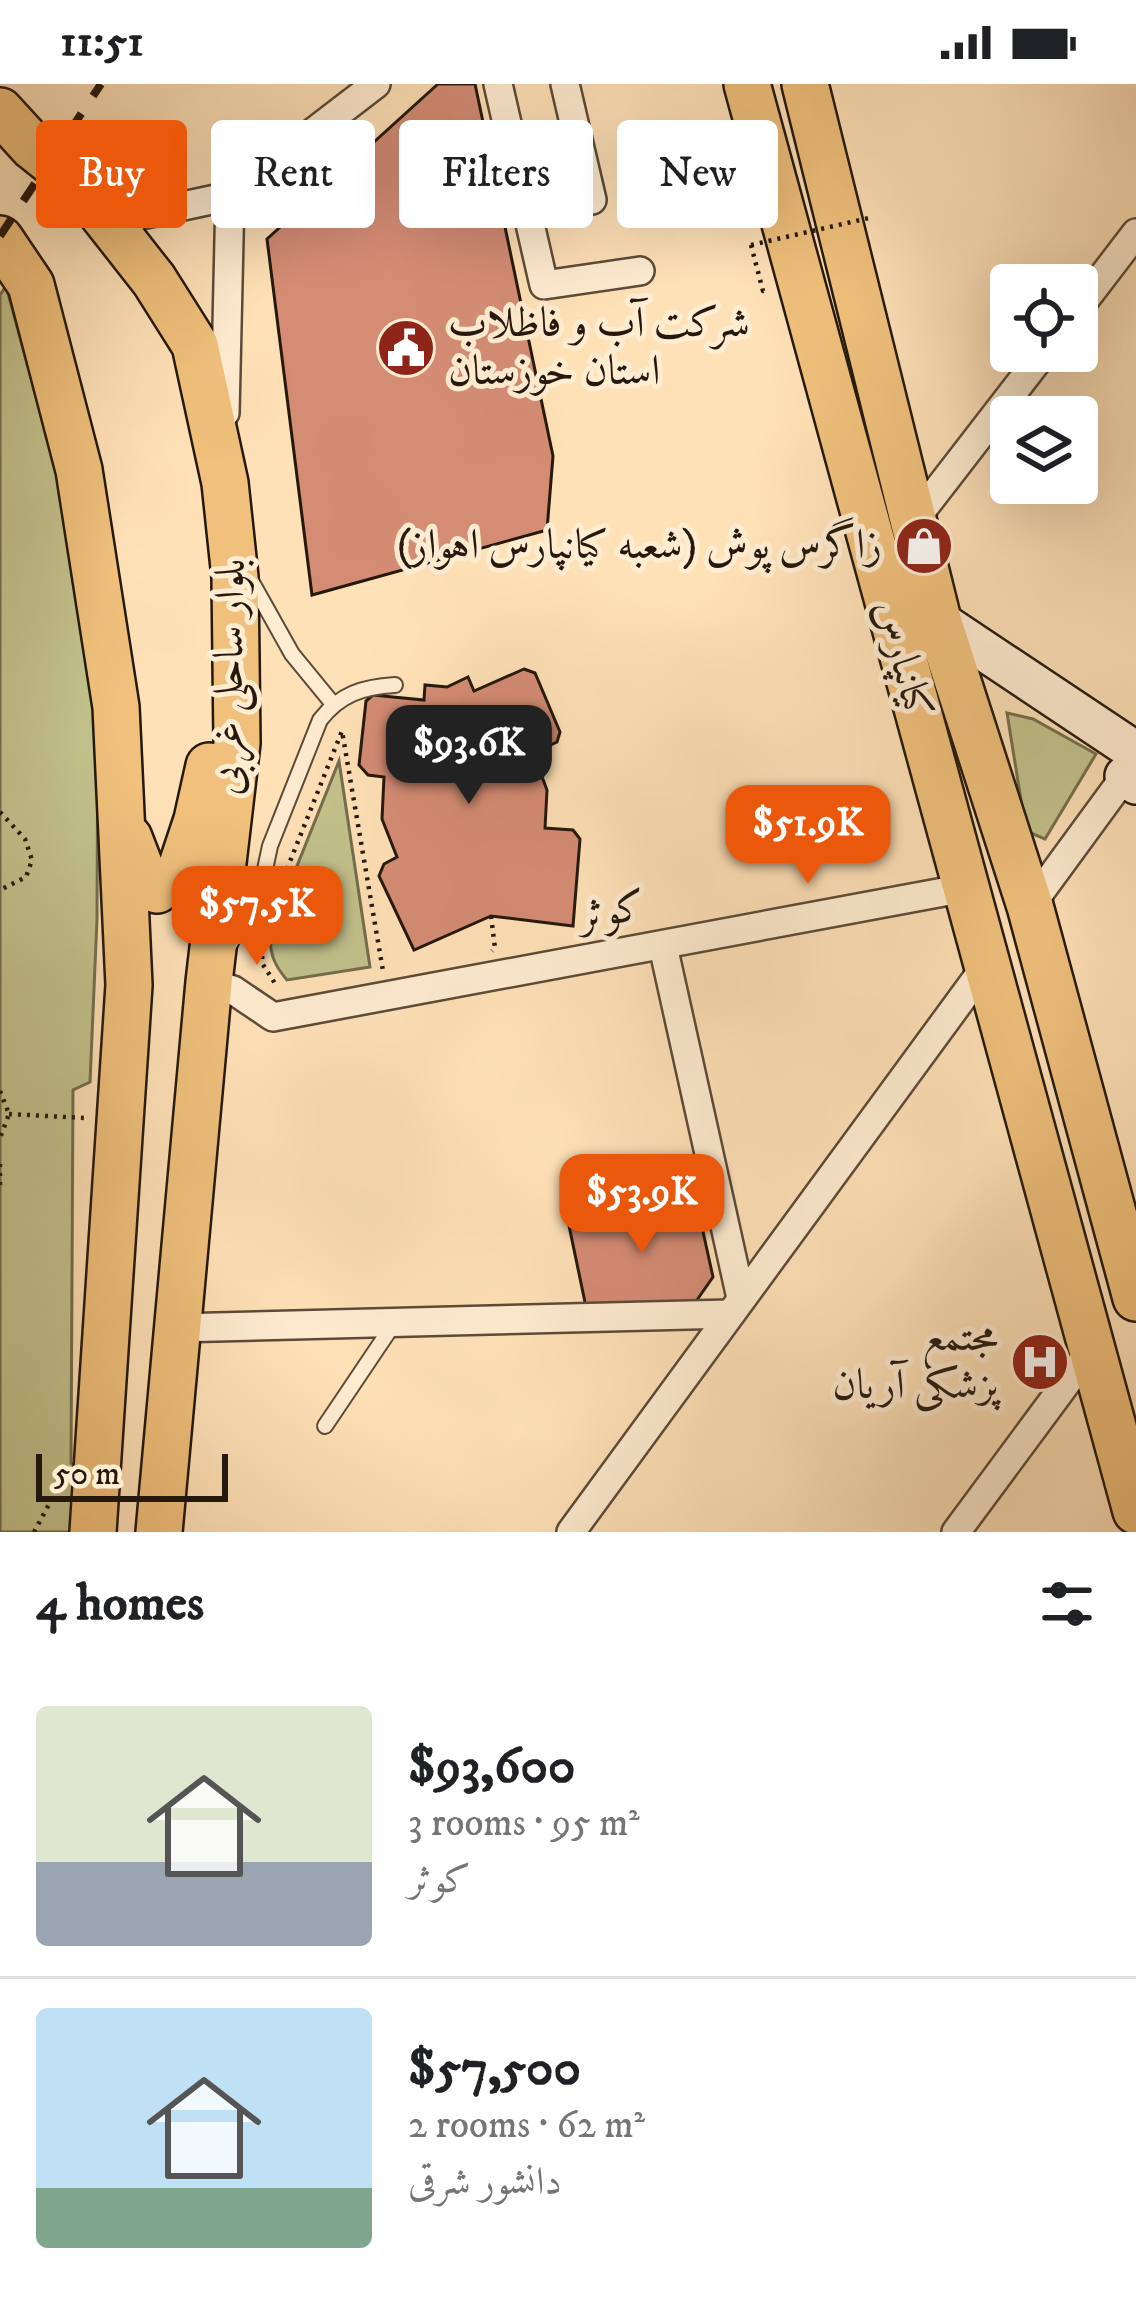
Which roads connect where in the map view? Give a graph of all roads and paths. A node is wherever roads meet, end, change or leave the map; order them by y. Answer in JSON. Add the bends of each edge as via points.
{"nodes":[{"id":1,"x":376,"y":84,"type":"edge"},
{"id":2,"x":498,"y":84,"type":"edge"},
{"id":3,"x":565,"y":84,"type":"edge"},
{"id":4,"x":747,"y":84,"type":"edge"},
{"id":5,"x":805,"y":84,"type":"edge"},
{"id":6,"x":0,"y":111,"type":"edge"},
{"id":7,"x":334,"y":120,"type":"edge"},
{"id":8,"x":506,"y":120,"type":"edge"},
{"id":9,"x":573,"y":120,"type":"edge"},
{"id":10,"x":36,"y":149,"type":"edge"},
{"id":11,"x":869,"y":218,"type":"dead end"},
{"id":12,"x":114,"y":228,"type":"edge"},
{"id":13,"x":229,"y":228,"type":"edge"},
{"id":14,"x":532,"y":228,"type":"edge"},
{"id":15,"x":1136,"y":233,"type":"edge"},
{"id":16,"x":0,"y":239,"type":"edge"},
{"id":17,"x":640,"y":271,"type":"dead end"},
{"id":18,"x":1098,"y":283,"type":"edge"},
{"id":19,"x":763,"y":291,"type":"dead end"},
{"id":20,"x":1029,"y":372,"type":"edge"},
{"id":21,"x":225,"y":483,"type":"junction"},
{"id":22,"x":912,"y":523,"type":"junction"},
{"id":23,"x":232,"y":546,"type":"junction"},
{"id":24,"x":938,"y":620,"type":"junction"},
{"id":25,"x":236,"y":646,"type":"junction"},
{"id":26,"x":395,"y":685,"type":"dead end"},
{"id":27,"x":333,"y":704,"type":"junction"},
{"id":28,"x":1133,"y":768,"type":"edge"},
{"id":29,"x":0,"y":812,"type":"edge"},
{"id":30,"x":122,"y":819,"type":"junction"},
{"id":31,"x":284,"y":875,"type":"dead end"},
{"id":32,"x":965,"y":888,"type":"junction"},
{"id":33,"x":0,"y":890,"type":"edge"},
{"id":34,"x":1030,"y":905,"type":"junction"},
{"id":35,"x":268,"y":916,"type":"dead end"},
{"id":36,"x":491,"y":916,"type":"dead end"},
{"id":37,"x":663,"y":946,"type":"junction"},
{"id":38,"x":988,"y":963,"type":"junction"},
{"id":39,"x":481,"y":964,"type":"dead end"},
{"id":40,"x":384,"y":981,"type":"dead end"},
{"id":41,"x":209,"y":982,"type":"junction"},
{"id":42,"x":278,"y":1004,"type":"junction"},
{"id":43,"x":0,"y":1091,"type":"edge"},
{"id":44,"x":9,"y":1114,"type":"junction"},
{"id":45,"x":119,"y":1120,"type":"junction"},
{"id":46,"x":0,"y":1138,"type":"edge"},
{"id":47,"x":0,"y":1164,"type":"edge"},
{"id":48,"x":0,"y":1190,"type":"edge"},
{"id":49,"x":1135,"y":1285,"type":"edge"},
{"id":50,"x":735,"y":1306,"type":"junction"},
{"id":51,"x":395,"y":1322,"type":"junction"},
{"id":52,"x":176,"y":1328,"type":"junction"},
{"id":53,"x":1093,"y":1347,"type":"junction"},
{"id":54,"x":325,"y":1426,"type":"dead end"},
{"id":55,"x":1136,"y":1511,"type":"edge"},
{"id":56,"x":93,"y":1532,"type":"edge"},
{"id":57,"x":159,"y":1532,"type":"edge"},
{"id":58,"x":571,"y":1532,"type":"edge"},
{"id":59,"x":956,"y":1532,"type":"edge"}],
"edges":[{"from":1,"to":7,"type":"street"},
{"from":2,"to":8,"type":"street"},
{"from":3,"to":9,"type":"street"},
{"from":4,"to":32,"type":"main road","name":"کیانپارس"},
{"from":5,"to":22,"type":"main road","name":"کیانپارس"},
{"from":6,"to":10,"type":"main road","name":"بلوار ساحلی غربی"},
{"from":11,"to":19,"type":"path","bridge":true,"via":[[752,245]]},
{"from":12,"to":21,"type":"main road","name":"بلوار ساحلی غربی","via":[[195,345]]},
{"from":13,"to":21,"type":"street"},
{"from":14,"to":17,"type":"street","via":[[544,285]]},
{"from":15,"to":18,"type":"street"},
{"from":16,"to":30,"type":"main road","via":[[31,284],[79,470],[116,707]]},
{"from":20,"to":22,"type":"street"},
{"from":21,"to":23,"type":"main road","name":"بلوار ساحلی غربی"},
{"from":22,"to":24,"type":"main road","name":"کیانپارس"},
{"from":23,"to":25,"type":"main road","name":"بلوار ساحلی غربی"},
{"from":23,"to":27,"type":"lane","via":[[292,653]]},
{"from":24,"to":28,"type":"street"},
{"from":24,"to":34,"type":"main road","name":"کیانپارس"},
{"from":25,"to":30,"type":"main road","via":[[197,820],[178,874],[158,890],[144,877]]},
{"from":25,"to":41,"type":"main road","name":"بلوار ساحلی غربی","via":[[237,742]]},
{"from":26,"to":27,"type":"lane","via":[[366,687]]},
{"from":27,"to":41,"type":"lane","via":[[297,771],[261,888]]},
{"from":28,"to":34,"type":"street"},
{"from":29,"to":33,"type":"path","via":[[32,860],[26,877]]},
{"from":30,"to":45,"type":"main road","via":[[129,985]]},
{"from":31,"to":40,"type":"path","via":[[342,731]]},
{"from":32,"to":37,"type":"street","name":"کوثر"},
{"from":32,"to":38,"type":"main road","name":"کیانپارس"},
{"from":34,"to":49,"type":"main road","name":"کیانپارس"},
{"from":35,"to":42,"type":"path","via":[[262,963]]},
{"from":36,"to":39,"type":"path","via":[[495,947]]},
{"from":37,"to":42,"type":"street","name":"کوثر"},
{"from":37,"to":50,"type":"street"},
{"from":38,"to":50,"type":"street"},
{"from":38,"to":53,"type":"main road","name":"کیانپارس"},
{"from":41,"to":42,"type":"street"},
{"from":41,"to":52,"type":"main road","name":"بلوار ساحلی غربی"},
{"from":43,"to":44,"type":"path"},
{"from":44,"to":45,"type":"path"},
{"from":44,"to":46,"type":"path"},
{"from":45,"to":56,"type":"main road"},
{"from":47,"to":48,"type":"path"},
{"from":50,"to":51,"type":"street"},
{"from":50,"to":58,"type":"street"},
{"from":51,"to":52,"type":"street"},
{"from":51,"to":54,"type":"lane"},
{"from":52,"to":57,"type":"main road","name":"بلوار ساحلی غربی"},
{"from":53,"to":55,"type":"main road","name":"کیانپارس"},
{"from":53,"to":59,"type":"street"}]}
